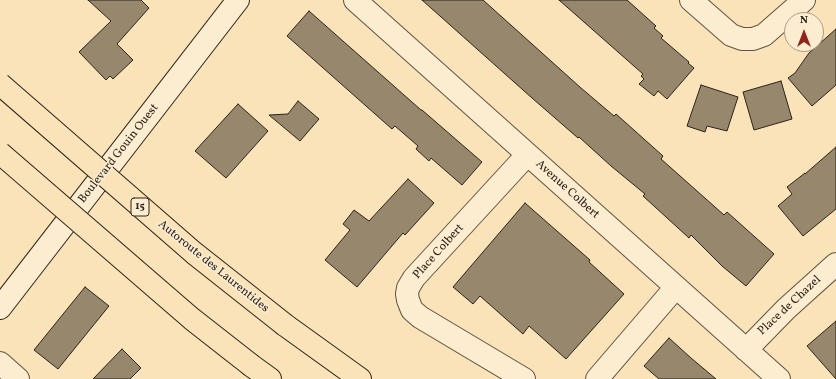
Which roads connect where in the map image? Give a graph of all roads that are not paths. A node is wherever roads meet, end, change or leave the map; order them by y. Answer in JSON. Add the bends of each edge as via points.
{"nodes":[{"id":1,"x":238,"y":0,"type":"edge"},
{"id":2,"x":355,"y":0,"type":"edge"},
{"id":3,"x":691,"y":0,"type":"edge"},
{"id":4,"x":804,"y":0,"type":"edge"},
{"id":5,"x":0,"y":84,"type":"edge"},
{"id":6,"x":0,"y":153,"type":"edge"},
{"id":7,"x":527,"y":155,"type":"junction"},
{"id":8,"x":836,"y":264,"type":"edge"},
{"id":9,"x":676,"y":287,"type":"junction"},
{"id":10,"x":0,"y":308,"type":"edge"},
{"id":11,"x":746,"y":350,"type":"junction"},
{"id":12,"x":0,"y":363,"type":"edge"},
{"id":13,"x":18,"y":379,"type":"edge"},
{"id":14,"x":270,"y":379,"type":"edge"},
{"id":15,"x":360,"y":379,"type":"edge"},
{"id":16,"x":524,"y":379,"type":"edge"},
{"id":17,"x":597,"y":379,"type":"edge"},
{"id":18,"x":779,"y":379,"type":"edge"}],
"edges":[{"from":1,"to":10,"type":"street","name":"Boulevard Gouin Ouest"},
{"from":2,"to":7,"type":"street","name":"Avenue Colbert"},
{"from":3,"to":4,"type":"street","via":[[731,35],[742,39],[764,35]]},
{"from":5,"to":15,"type":"highway","name":"Autoroute des Laurentides","number":"15","bridge":true,"via":[[194,253],[285,325]]},
{"from":6,"to":14,"type":"highway","bridge":true,"via":[[187,315]]},
{"from":7,"to":9,"type":"street","name":"Avenue Colbert"},
{"from":7,"to":16,"type":"street","name":"Place Colbert","via":[[414,278],[407,294],[412,310],[420,317]]},
{"from":8,"to":11,"type":"street","name":"Place de Chazel","via":[[786,309]]},
{"from":9,"to":11,"type":"street","name":"Avenue Colbert"},
{"from":9,"to":17,"type":"street"},
{"from":11,"to":18,"type":"street","name":"Avenue Colbert"},
{"from":12,"to":13,"type":"street"}]}
